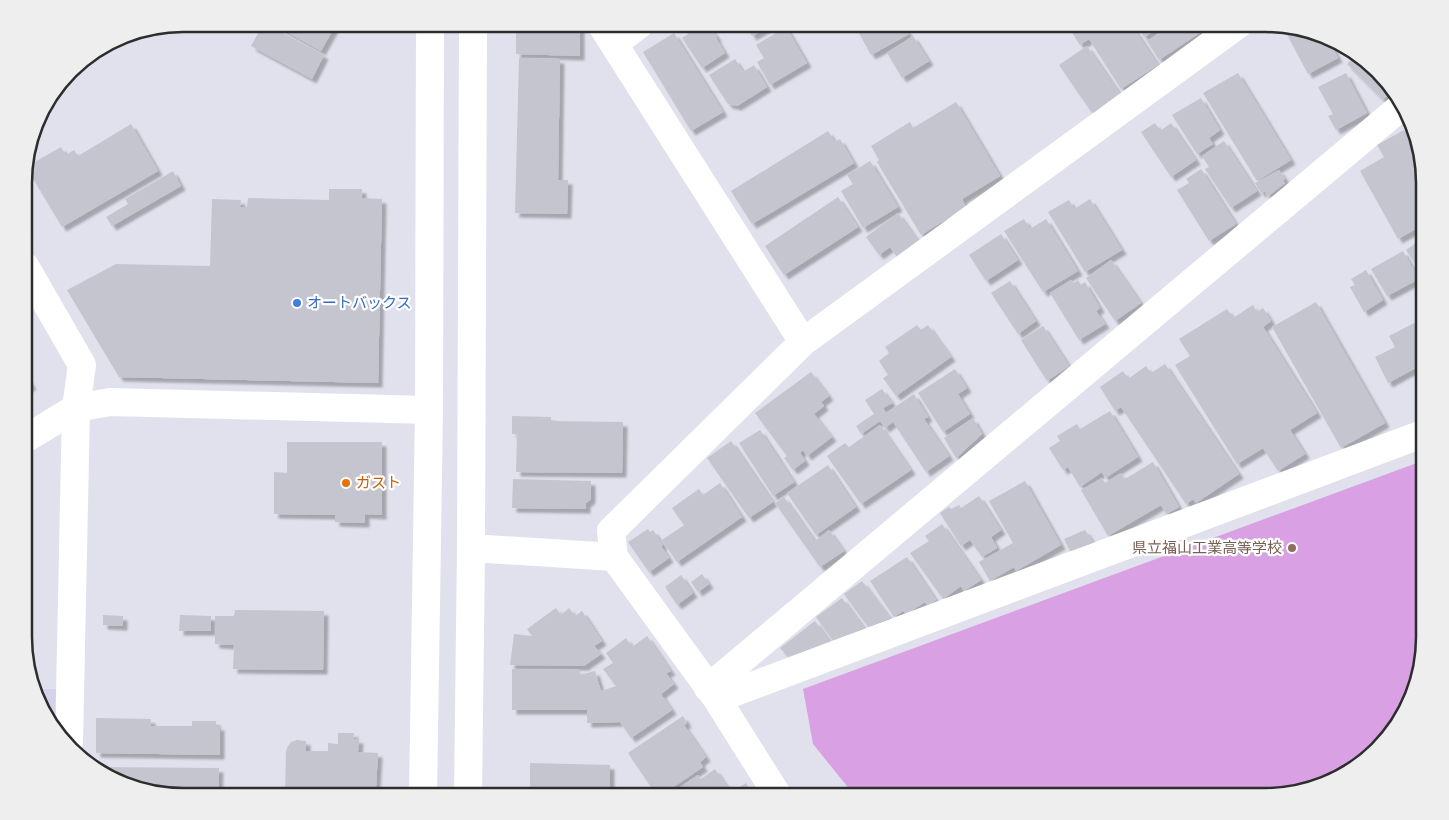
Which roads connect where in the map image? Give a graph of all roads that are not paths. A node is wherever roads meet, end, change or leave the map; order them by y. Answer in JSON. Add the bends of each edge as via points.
{"nodes":[{"id":1,"x":1228,"y":32,"type":"edge"},
{"id":2,"x":430,"y":33,"type":"edge"},
{"id":3,"x":472,"y":33,"type":"edge"},
{"id":4,"x":607,"y":34,"type":"edge"},
{"id":5,"x":1397,"y":110,"type":"edge"},
{"id":6,"x":33,"y":280,"type":"edge"},
{"id":7,"x":803,"y":342,"type":"junction"},
{"id":8,"x":76,"y":408,"type":"junction"},
{"id":9,"x":429,"y":410,"type":"junction"},
{"id":10,"x":33,"y":434,"type":"edge"},
{"id":11,"x":1416,"y":436,"type":"edge"},
{"id":12,"x":472,"y":548,"type":"junction"},
{"id":13,"x":614,"y":557,"type":"junction"},
{"id":14,"x":712,"y":693,"type":"junction"},
{"id":15,"x":69,"y":735,"type":"edge"},
{"id":16,"x":773,"y":787,"type":"edge"},
{"id":17,"x":423,"y":788,"type":"edge"},
{"id":18,"x":468,"y":788,"type":"edge"}],
"edges":[{"from":1,"to":7,"type":"street"},
{"from":2,"to":9,"type":"street"},
{"from":3,"to":12,"type":"street"},
{"from":4,"to":7,"type":"street"},
{"from":5,"to":14,"type":"street"},
{"from":6,"to":8,"type":"street","via":[[82,365]]},
{"from":7,"to":13,"type":"street","via":[[611,532]]},
{"from":8,"to":9,"type":"street","via":[[110,402]]},
{"from":8,"to":10,"type":"street"},
{"from":8,"to":15,"type":"street"},
{"from":9,"to":17,"type":"street"},
{"from":11,"to":14,"type":"street"},
{"from":12,"to":13,"type":"street"},
{"from":12,"to":18,"type":"street"},
{"from":13,"to":14,"type":"street"},
{"from":14,"to":16,"type":"street"}]}
